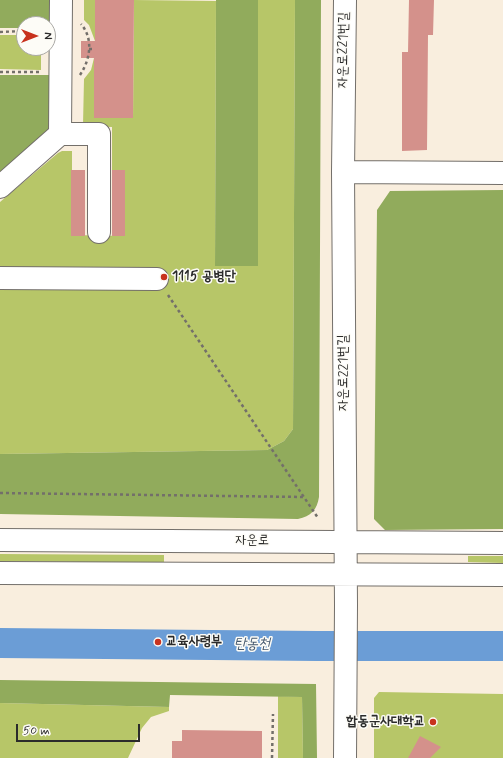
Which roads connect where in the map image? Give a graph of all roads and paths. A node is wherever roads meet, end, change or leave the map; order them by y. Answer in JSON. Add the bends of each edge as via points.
{"nodes":[{"id":1,"x":61,"y":0,"type":"edge"},
{"id":2,"x":345,"y":0,"type":"edge"},
{"id":3,"x":79,"y":22,"type":"dead end"},
{"id":4,"x":16,"y":31,"type":"edge"},
{"id":5,"x":0,"y":32,"type":"edge"},
{"id":6,"x":89,"y":49,"type":"junction"},
{"id":7,"x":94,"y":49,"type":"dead end"},
{"id":8,"x":0,"y":72,"type":"edge"},
{"id":9,"x":70,"y":74,"type":"junction"},
{"id":10,"x":60,"y":134,"type":"junction"},
{"id":11,"x":343,"y":172,"type":"junction"},
{"id":12,"x":503,"y":173,"type":"edge"},
{"id":13,"x":0,"y":187,"type":"edge"},
{"id":14,"x":99,"y":232,"type":"dead end"},
{"id":15,"x":0,"y":278,"type":"edge"},
{"id":16,"x":158,"y":279,"type":"joint"},
{"id":17,"x":0,"y":493,"type":"edge"},
{"id":18,"x":304,"y":497,"type":"junction"},
{"id":19,"x":318,"y":518,"type":"dead end"},
{"id":20,"x":0,"y":540,"type":"edge"},
{"id":21,"x":345,"y":542,"type":"junction"},
{"id":22,"x":503,"y":543,"type":"edge"},
{"id":23,"x":0,"y":572,"type":"edge"},
{"id":24,"x":345,"y":574,"type":"junction"},
{"id":25,"x":503,"y":575,"type":"edge"},
{"id":26,"x":273,"y":714,"type":"dead end"},
{"id":27,"x":272,"y":758,"type":"edge"},
{"id":28,"x":345,"y":758,"type":"edge"}],
"edges":[{"from":1,"to":9,"type":"street"},
{"from":2,"to":11,"type":"street","name":"자운로221번길"},
{"from":3,"to":6,"type":"path","via":[[87,36]]},
{"from":4,"to":5,"type":"path"},
{"from":6,"to":7,"type":"path"},
{"from":6,"to":9,"type":"path","via":[[87,62]]},
{"from":8,"to":9,"type":"path"},
{"from":9,"to":10,"type":"street"},
{"from":10,"to":13,"type":"street"},
{"from":10,"to":14,"type":"street","via":[[99,134]]},
{"from":11,"to":12,"type":"street"},
{"from":11,"to":21,"type":"street","name":"자운로221번길"},
{"from":15,"to":16,"type":"street"},
{"from":16,"to":18,"type":"path"},
{"from":17,"to":18,"type":"path"},
{"from":18,"to":19,"type":"path"},
{"from":20,"to":21,"type":"street","name":"자운로"},
{"from":21,"to":22,"type":"street","name":"자운로"},
{"from":21,"to":24,"type":"street","name":"자운로221번길"},
{"from":23,"to":24,"type":"street"},
{"from":24,"to":25,"type":"street"},
{"from":24,"to":28,"type":"street","name":"자운로221번길"},
{"from":26,"to":27,"type":"path"}]}
